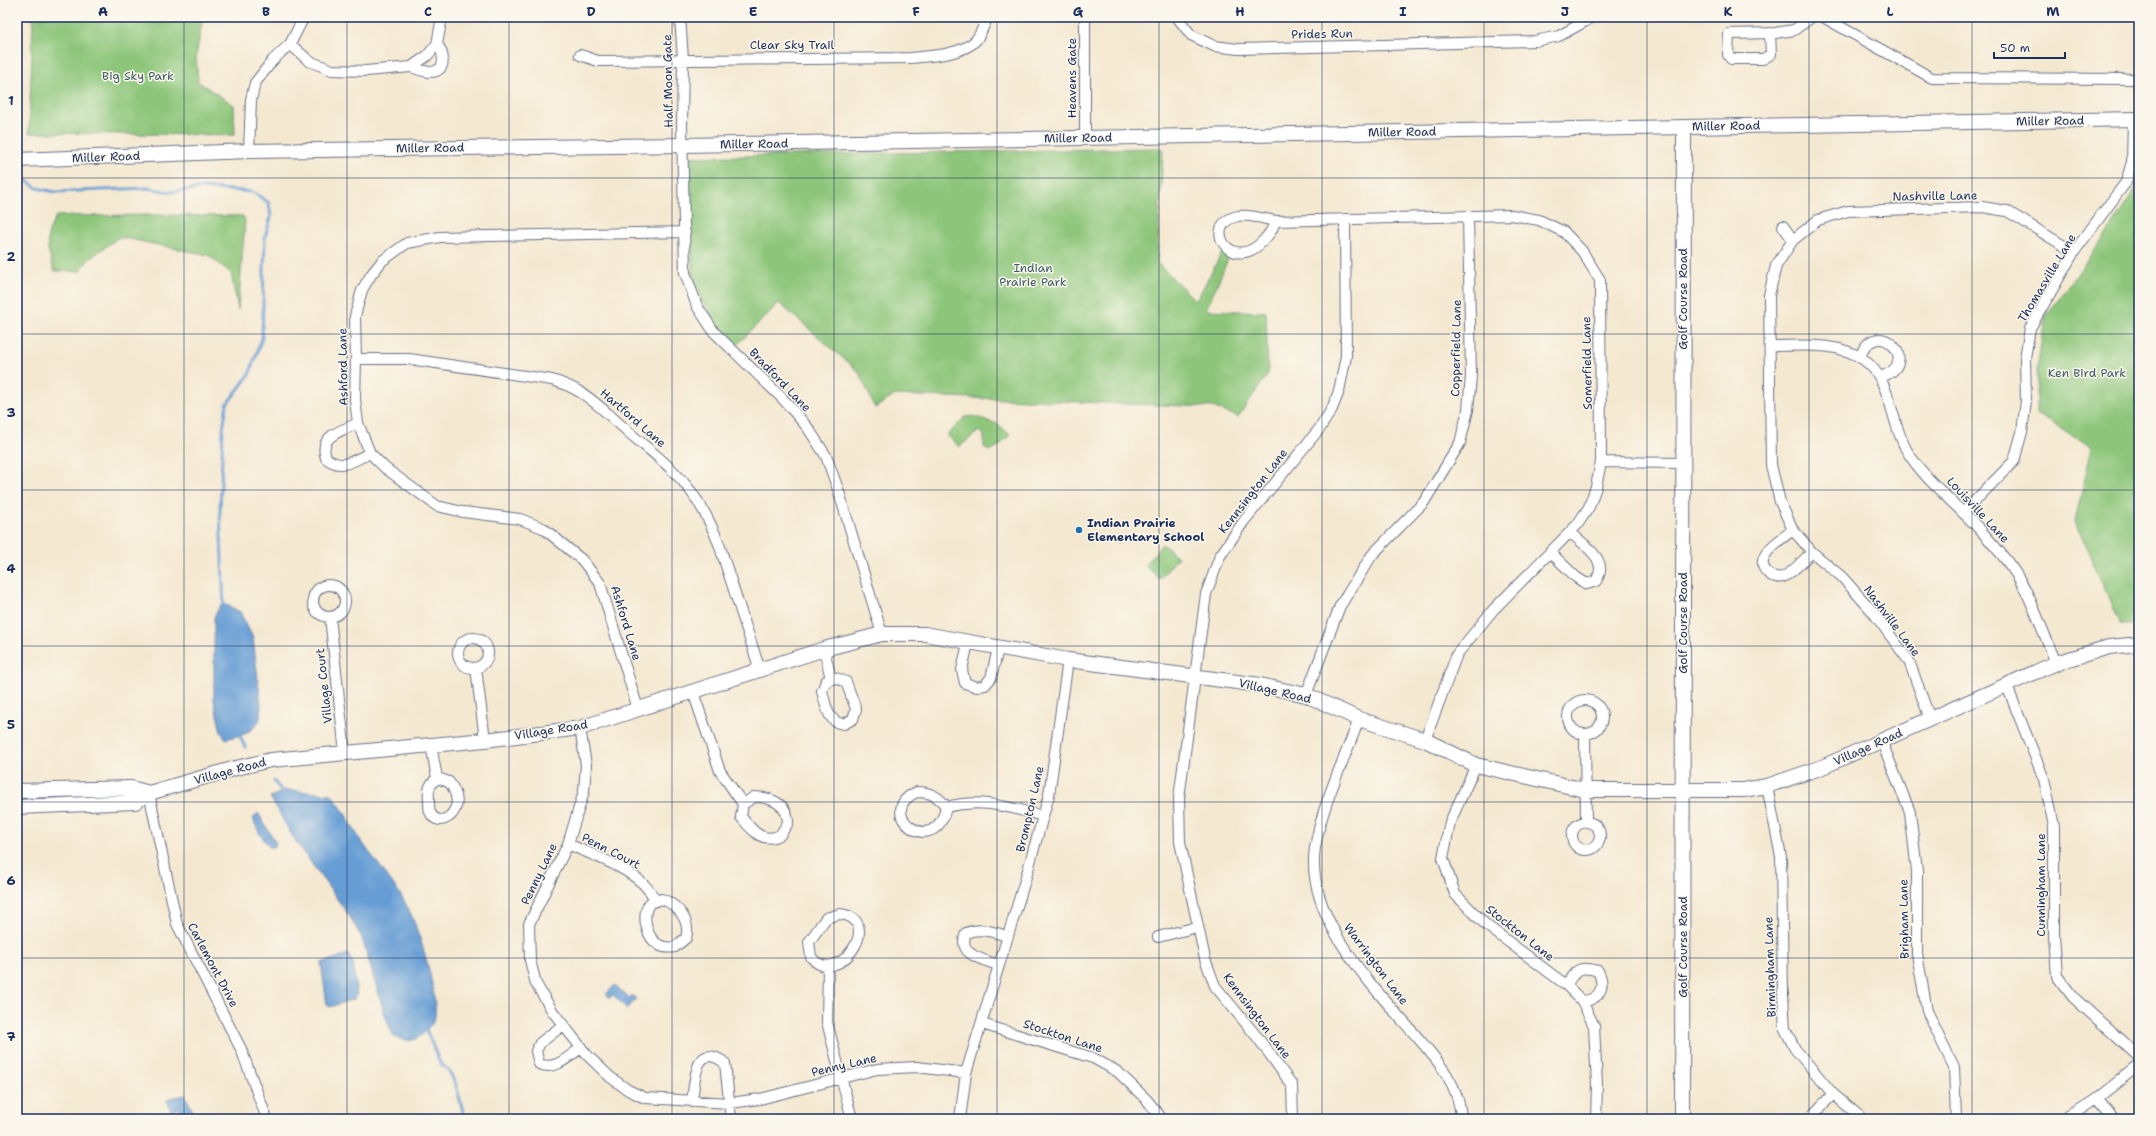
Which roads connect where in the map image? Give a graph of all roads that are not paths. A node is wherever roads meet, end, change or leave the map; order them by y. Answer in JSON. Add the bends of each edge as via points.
{"nodes":[{"id":1,"x":304,"y":17,"type":"edge"},
{"id":2,"x":442,"y":17,"type":"edge"},
{"id":3,"x":680,"y":17,"type":"edge"},
{"id":4,"x":988,"y":17,"type":"edge"},
{"id":5,"x":1085,"y":17,"type":"edge"},
{"id":6,"x":1177,"y":17,"type":"edge"},
{"id":7,"x":1593,"y":17,"type":"edge"},
{"id":8,"x":1812,"y":17,"type":"edge"},
{"id":9,"x":1823,"y":17,"type":"edge"},
{"id":10,"x":1770,"y":33,"type":"junction"},
{"id":11,"x":290,"y":44,"type":"junction"},
{"id":12,"x":437,"y":44,"type":"junction"},
{"id":13,"x":580,"y":55,"type":"dead end"},
{"id":14,"x":683,"y":59,"type":"junction"},
{"id":15,"x":410,"y":67,"type":"junction"},
{"id":16,"x":2139,"y":79,"type":"edge"},
{"id":17,"x":2136,"y":119,"type":"edge"},
{"id":18,"x":1684,"y":127,"type":"junction"},
{"id":19,"x":1085,"y":138,"type":"junction"},
{"id":20,"x":683,"y":145,"type":"junction"},
{"id":21,"x":249,"y":151,"type":"junction"},
{"id":22,"x":17,"y":160,"type":"edge"},
{"id":23,"x":1468,"y":217,"type":"junction"},
{"id":24,"x":1345,"y":219,"type":"junction"},
{"id":25,"x":1275,"y":221,"type":"junction"},
{"id":26,"x":1783,"y":226,"type":"dead end"},
{"id":27,"x":685,"y":232,"type":"junction"},
{"id":28,"x":1793,"y":240,"type":"junction"},
{"id":29,"x":2074,"y":252,"type":"junction"},
{"id":30,"x":1770,"y":346,"type":"junction"},
{"id":31,"x":1860,"y":357,"type":"junction"},
{"id":32,"x":356,"y":358,"type":"junction"},
{"id":33,"x":1880,"y":377,"type":"junction"},
{"id":34,"x":358,"y":423,"type":"junction"},
{"id":35,"x":370,"y":452,"type":"junction"},
{"id":36,"x":1601,"y":462,"type":"junction"},
{"id":37,"x":1683,"y":463,"type":"junction"},
{"id":38,"x":1963,"y":513,"type":"junction"},
{"id":39,"x":1793,"y":530,"type":"junction"},
{"id":40,"x":1570,"y":532,"type":"junction"},
{"id":41,"x":1550,"y":552,"type":"junction"},
{"id":42,"x":1812,"y":552,"type":"junction"},
{"id":43,"x":330,"y":617,"type":"dead end"},
{"id":44,"x":882,"y":634,"type":"junction"},
{"id":45,"x":968,"y":643,"type":"junction"},
{"id":46,"x":2139,"y":644,"type":"edge"},
{"id":47,"x":824,"y":649,"type":"junction"},
{"id":48,"x":998,"y":649,"type":"junction"},
{"id":49,"x":1068,"y":660,"type":"junction"},
{"id":50,"x":2056,"y":663,"type":"junction"},
{"id":51,"x":476,"y":668,"type":"dead end"},
{"id":52,"x":760,"y":670,"type":"junction"},
{"id":53,"x":1194,"y":677,"type":"junction"},
{"id":54,"x":831,"y":679,"type":"junction"},
{"id":55,"x":2007,"y":686,"type":"junction"},
{"id":56,"x":693,"y":692,"type":"junction"},
{"id":57,"x":1306,"y":695,"type":"junction"},
{"id":58,"x":638,"y":709,"type":"junction"},
{"id":59,"x":1359,"y":719,"type":"junction"},
{"id":60,"x":1930,"y":719,"type":"junction"},
{"id":61,"x":580,"y":728,"type":"junction"},
{"id":62,"x":1585,"y":735,"type":"dead end"},
{"id":63,"x":485,"y":740,"type":"junction"},
{"id":64,"x":1425,"y":740,"type":"junction"},
{"id":65,"x":1881,"y":740,"type":"junction"},
{"id":66,"x":431,"y":745,"type":"junction"},
{"id":67,"x":345,"y":753,"type":"junction"},
{"id":68,"x":1476,"y":765,"type":"junction"},
{"id":69,"x":437,"y":778,"type":"dead end"},
{"id":70,"x":1767,"y":786,"type":"junction"},
{"id":71,"x":1585,"y":790,"type":"junction"},
{"id":72,"x":1683,"y":790,"type":"junction"},
{"id":73,"x":17,"y":791,"type":"edge"},
{"id":74,"x":149,"y":793,"type":"junction"},
{"id":75,"x":743,"y":804,"type":"junction"},
{"id":76,"x":17,"y":807,"type":"edge"},
{"id":77,"x":946,"y":807,"type":"junction"},
{"id":78,"x":1043,"y":816,"type":"junction"},
{"id":79,"x":1586,"y":822,"type":"dead end"},
{"id":80,"x":568,"y":844,"type":"junction"},
{"id":81,"x":655,"y":900,"type":"junction"},
{"id":82,"x":1197,"y":927,"type":"junction"},
{"id":83,"x":1007,"y":936,"type":"junction"},
{"id":84,"x":1158,"y":937,"type":"dead end"},
{"id":85,"x":998,"y":965,"type":"junction"},
{"id":86,"x":828,"y":966,"type":"junction"},
{"id":87,"x":1566,"y":985,"type":"junction"},
{"id":88,"x":1582,"y":1002,"type":"junction"},
{"id":89,"x":982,"y":1024,"type":"junction"},
{"id":90,"x":563,"y":1025,"type":"junction"},
{"id":91,"x":581,"y":1048,"type":"junction"},
{"id":92,"x":2139,"y":1057,"type":"edge"},
{"id":93,"x":2139,"y":1065,"type":"edge"},
{"id":94,"x":966,"y":1073,"type":"junction"},
{"id":95,"x":842,"y":1077,"type":"junction"},
{"id":96,"x":1833,"y":1094,"type":"junction"},
{"id":97,"x":2096,"y":1099,"type":"junction"},
{"id":98,"x":692,"y":1102,"type":"junction"},
{"id":99,"x":730,"y":1103,"type":"junction"},
{"id":100,"x":267,"y":1119,"type":"edge"},
{"id":101,"x":730,"y":1119,"type":"edge"},
{"id":102,"x":852,"y":1119,"type":"edge"},
{"id":103,"x":960,"y":1119,"type":"edge"},
{"id":104,"x":1162,"y":1119,"type":"edge"},
{"id":105,"x":1293,"y":1119,"type":"edge"},
{"id":106,"x":1461,"y":1119,"type":"edge"},
{"id":107,"x":1596,"y":1119,"type":"edge"},
{"id":108,"x":1682,"y":1119,"type":"edge"},
{"id":109,"x":1809,"y":1119,"type":"edge"},
{"id":110,"x":1863,"y":1119,"type":"edge"},
{"id":111,"x":1956,"y":1119,"type":"edge"},
{"id":112,"x":2066,"y":1119,"type":"edge"},
{"id":113,"x":2113,"y":1119,"type":"edge"}],
"edges":[{"from":1,"to":11,"type":"street"},
{"from":2,"to":12,"type":"street"},
{"from":3,"to":14,"type":"street","name":"Half Moon Gate"},
{"from":4,"to":14,"type":"street","name":"Clear Sky Trail","via":[[976,40],[961,49],[940,55],[910,58]]},
{"from":5,"to":19,"type":"street","name":"Heavens Gate"},
{"from":6,"to":7,"type":"street","name":"Prides Run","via":[[1191,35],[1214,46],[1238,49],[1535,41],[1559,36]]},
{"from":8,"to":10,"type":"street","via":[[1794,30]]},
{"from":9,"to":16,"type":"street","via":[[1932,78]]},
{"from":10,"to":10,"type":"street","via":[[1729,34],[1728,55],[1731,59],[1763,59],[1771,54]]},
{"from":11,"to":15,"type":"street","via":[[309,61],[332,70],[366,71]]},
{"from":11,"to":21,"type":"street","via":[[255,83],[251,100]]},
{"from":12,"to":15,"type":"street","via":[[427,56]]},
{"from":12,"to":15,"type":"street","via":[[444,57],[444,62],[438,69],[429,72]]},
{"from":13,"to":14,"type":"street","name":"Clear Sky Trail","via":[[598,61]]},
{"from":14,"to":20,"type":"street","name":"Half Moon Gate"},
{"from":17,"to":18,"type":"street","name":"Miller Road"},
{"from":17,"to":29,"type":"street","name":"Thomasville Lane","via":[[2132,162],[2126,182]]},
{"from":18,"to":19,"type":"street","name":"Miller Road"},
{"from":18,"to":37,"type":"street","name":"Golf Course Road"},
{"from":19,"to":20,"type":"street","name":"Miller Road"},
{"from":20,"to":21,"type":"street","name":"Miller Road"},
{"from":20,"to":27,"type":"street","name":"Bradford Lane"},
{"from":21,"to":22,"type":"street","name":"Miller Road"},
{"from":23,"to":24,"type":"street","name":"Somerfield Lane"},
{"from":23,"to":36,"type":"street","name":"Somerfield Lane","via":[[1512,215],[1539,220],[1564,232],[1582,251],[1600,280]]},
{"from":23,"to":57,"type":"street","name":"Copperfield Lane","via":[[1471,376],[1468,410],[1460,443],[1424,502],[1372,555],[1344,600]]},
{"from":24,"to":25,"type":"street","name":"Somerfield Lane"},
{"from":24,"to":53,"type":"street","name":"Kennsington Lane","via":[[1346,356],[1339,391],[1320,428],[1244,521],[1220,556],[1206,594]]},
{"from":25,"to":25,"type":"street","name":"Somerfield Lane","via":[[1239,216],[1227,220],[1222,228],[1221,238],[1224,246],[1237,252],[1256,248],[1274,229]]},
{"from":26,"to":28,"type":"street"},
{"from":27,"to":32,"type":"street","name":"Ashford Lane","via":[[440,236],[407,244],[382,261],[362,290],[355,316]]},
{"from":27,"to":44,"type":"street","name":"Bradford Lane","via":[[685,273],[697,306],[714,332],[784,400],[808,428],[826,456],[840,492]]},
{"from":28,"to":29,"type":"street","name":"Nashville Lane","via":[[1818,220],[1848,211],[1982,207],[2007,211]]},
{"from":28,"to":30,"type":"street","name":"Nashville Lane","via":[[1776,266],[1769,295]]},
{"from":29,"to":38,"type":"street","name":"Thomasville Lane","via":[[2030,328],[2025,358],[2026,401],[2014,461]]},
{"from":30,"to":31,"type":"street","name":"Louisville Lane","via":[[1838,348]]},
{"from":30,"to":39,"type":"street","name":"Nashville Lane","via":[[1771,465],[1780,502]]},
{"from":31,"to":33,"type":"street","name":"Louisville Lane","via":[[1872,366]]},
{"from":31,"to":33,"type":"street","via":[[1870,341],[1889,341],[1896,348],[1899,358],[1896,367],[1889,374]]},
{"from":32,"to":34,"type":"street","name":"Ashford Lane","via":[[355,400]]},
{"from":32,"to":52,"type":"street","name":"Hartford Lane","via":[[409,359],[552,380],[566,384],[591,398],[675,472],[700,504],[719,544]]},
{"from":33,"to":38,"type":"street","name":"Louisville Lane","via":[[1899,436],[1907,452]]},
{"from":34,"to":35,"type":"street","name":"Ashford Lane"},
{"from":34,"to":35,"type":"street","via":[[329,436],[324,444],[326,458],[334,464],[342,465]]},
{"from":35,"to":58,"type":"street","name":"Ashford Lane","via":[[385,468],[437,506],[520,519],[543,528],[582,560],[600,583]]},
{"from":36,"to":37,"type":"street"},
{"from":36,"to":40,"type":"street","name":"Somerfield Lane","via":[[1589,507]]},
{"from":37,"to":72,"type":"street","name":"Golf Course Road"},
{"from":38,"to":50,"type":"street","name":"Louisville Lane","via":[[2016,573]]},
{"from":39,"to":42,"type":"street","name":"Nashville Lane"},
{"from":39,"to":42,"type":"street","via":[[1769,549],[1763,558],[1763,568],[1769,575],[1778,578],[1785,576]]},
{"from":40,"to":41,"type":"street","name":"Somerfield Lane"},
{"from":40,"to":41,"type":"street","via":[[1600,560],[1602,568],[1596,581],[1587,584],[1577,578]]},
{"from":41,"to":64,"type":"street","name":"Somerfield Lane","via":[[1493,610],[1457,654]]},
{"from":42,"to":60,"type":"street","name":"Nashville Lane","via":[[1842,577],[1909,661]]},
{"from":43,"to":67,"type":"street","name":"Village Court"},
{"from":44,"to":45,"type":"street","name":"Village Road","via":[[925,634]]},
{"from":44,"to":47,"type":"street","name":"Village Road"},
{"from":45,"to":48,"type":"street","name":"Village Road"},
{"from":45,"to":48,"type":"street","via":[[962,670],[965,683],[970,686],[985,685],[991,678]]},
{"from":46,"to":50,"type":"street","name":"Village Road","via":[[2109,647]]},
{"from":47,"to":52,"type":"street","name":"Village Road"},
{"from":47,"to":54,"type":"street"},
{"from":48,"to":49,"type":"street","name":"Village Road"},
{"from":49,"to":53,"type":"street","name":"Village Road"},
{"from":49,"to":78,"type":"street","name":"Brompton Lane","via":[[1049,795]]},
{"from":50,"to":55,"type":"street","name":"Village Road"},
{"from":51,"to":63,"type":"street"},
{"from":52,"to":56,"type":"street","name":"Village Road"},
{"from":53,"to":57,"type":"street","name":"Village Road","via":[[1260,685]]},
{"from":53,"to":82,"type":"street","name":"Kennsington Lane","via":[[1179,798],[1180,842]]},
{"from":54,"to":54,"type":"street","via":[[823,686],[822,691],[830,717],[838,724],[849,723],[856,715],[849,687],[842,679]]},
{"from":55,"to":60,"type":"street","name":"Village Road"},
{"from":55,"to":92,"type":"street","name":"Cunningham Lane","via":[[2044,780],[2054,826],[2054,935],[2057,976],[2073,997]]},
{"from":56,"to":58,"type":"street","name":"Village Road"},
{"from":56,"to":75,"type":"street","via":[[720,771]]},
{"from":57,"to":59,"type":"street","name":"Village Road"},
{"from":58,"to":61,"type":"street","name":"Village Road"},
{"from":59,"to":64,"type":"street","name":"Village Road"},
{"from":59,"to":106,"type":"street","name":"Warrington Lane","via":[[1321,825],[1315,849],[1315,881],[1333,931],[1388,1004],[1449,1076],[1460,1103]]},
{"from":60,"to":65,"type":"street","name":"Village Road"},
{"from":61,"to":63,"type":"street","name":"Village Road"},
{"from":61,"to":80,"type":"street","name":"Penny Lane","via":[[586,777]]},
{"from":62,"to":71,"type":"street"},
{"from":63,"to":66,"type":"street","name":"Village Road"},
{"from":64,"to":68,"type":"street","name":"Village Road"},
{"from":65,"to":70,"type":"street","name":"Village Road","via":[[1820,768]]},
{"from":65,"to":111,"type":"street","name":"Brigham Lane","via":[[1910,812],[1916,871],[1916,954],[1926,1011],[1954,1068]]},
{"from":66,"to":67,"type":"street","name":"Village Road"},
{"from":66,"to":69,"type":"street"},
{"from":67,"to":74,"type":"street","name":"Village Road","via":[[264,762]]},
{"from":68,"to":71,"type":"street","name":"Village Road"},
{"from":68,"to":87,"type":"street","name":"Stockton Lane","via":[[1450,822],[1442,858],[1455,894],[1486,925]]},
{"from":70,"to":72,"type":"street","name":"Village Road","via":[[1743,790]]},
{"from":70,"to":96,"type":"street","name":"Birmingham Lane","via":[[1781,858],[1782,994],[1785,1028],[1795,1049]]},
{"from":71,"to":72,"type":"street","name":"Village Road"},
{"from":71,"to":79,"type":"street"},
{"from":72,"to":108,"type":"street","name":"Golf Course Road"},
{"from":73,"to":74,"type":"street","via":[[131,788]]},
{"from":74,"to":76,"type":"street","name":"Village Road","via":[[135,802]]},
{"from":74,"to":100,"type":"street","name":"Carlemont Drive","via":[[177,924],[241,1049]]},
{"from":75,"to":75,"type":"street","via":[[741,817],[759,836],[773,838],[785,830],[788,815],[779,803],[754,797]]},
{"from":77,"to":77,"type":"street","via":[[942,800],[933,795],[917,792],[904,801],[901,816],[904,824],[910,829],[926,832],[939,823]]},
{"from":77,"to":78,"type":"street","via":[[964,803],[992,803]]},
{"from":78,"to":83,"type":"street","name":"Brompton Lane"},
{"from":80,"to":81,"type":"street","name":"Penn Court","via":[[633,875],[651,890]]},
{"from":80,"to":90,"type":"street","name":"Penny Lane","via":[[529,924],[530,960],[536,984]]},
{"from":81,"to":81,"type":"street","via":[[646,908],[645,920],[654,941],[660,946],[675,947],[686,938],[688,923],[668,901]]},
{"from":82,"to":84,"type":"street"},
{"from":82,"to":105,"type":"street","name":"Kennsington Lane","via":[[1215,986],[1258,1038],[1292,1085]]},
{"from":83,"to":85,"type":"street","name":"Brompton Lane"},
{"from":83,"to":85,"type":"street","via":[[984,930],[966,933],[965,949],[970,955]]},
{"from":85,"to":89,"type":"street","name":"Brompton Lane"},
{"from":86,"to":86,"type":"street","via":[[840,961],[859,941],[857,923],[846,915],[826,918],[809,942],[811,957],[821,965]]},
{"from":86,"to":95,"type":"street","via":[[827,1022]]},
{"from":87,"to":88,"type":"street","name":"Stockton Lane"},
{"from":87,"to":88,"type":"street","via":[[1576,971],[1598,971],[1602,979],[1602,988],[1594,998]]},
{"from":88,"to":107,"type":"street","name":"Stockton Lane","via":[[1594,1026]]},
{"from":89,"to":94,"type":"street","name":"Brompton Lane"},
{"from":89,"to":104,"type":"street","name":"Stockton Lane","via":[[1093,1058],[1118,1072],[1147,1100]]},
{"from":90,"to":91,"type":"street","name":"Penny Lane"},
{"from":90,"to":91,"type":"street","via":[[540,1043],[536,1052],[539,1064],[547,1068],[556,1066]]},
{"from":91,"to":98,"type":"street","name":"Penny Lane","via":[[610,1077],[628,1090],[645,1098]]},
{"from":93,"to":97,"type":"street"},
{"from":94,"to":95,"type":"street","name":"Penny Lane","via":[[917,1066],[877,1069]]},
{"from":94,"to":103,"type":"street","name":"Brompton Lane"},
{"from":95,"to":99,"type":"street","name":"Penny Lane","via":[[760,1099]]},
{"from":95,"to":102,"type":"street"},
{"from":96,"to":109,"type":"street"},
{"from":96,"to":110,"type":"street","name":"Birmingham Lane"},
{"from":97,"to":112,"type":"street"},
{"from":97,"to":113,"type":"street"},
{"from":98,"to":99,"type":"street","name":"Penny Lane"},
{"from":98,"to":99,"type":"street","via":[[697,1065],[709,1056],[725,1063]]},
{"from":99,"to":101,"type":"street"}]}
